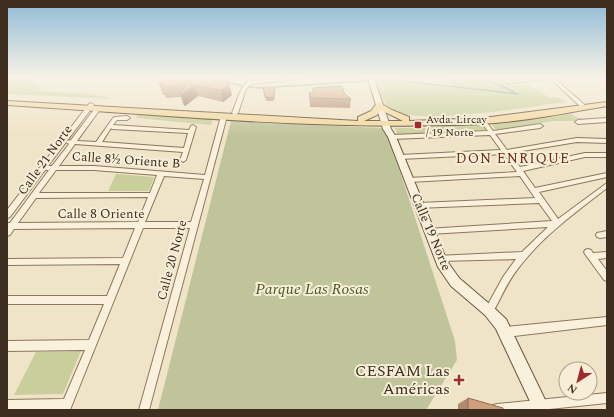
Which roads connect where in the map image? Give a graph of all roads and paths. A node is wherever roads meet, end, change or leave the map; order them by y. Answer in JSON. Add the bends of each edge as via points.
{"nodes":[{"id":1,"x":241,"y":97,"type":"edge"},
{"id":2,"x":377,"y":97,"type":"edge"},
{"id":3,"x":573,"y":97,"type":"edge"},
{"id":4,"x":7,"y":99,"type":"edge"},
{"id":5,"x":607,"y":100,"type":"edge"},
{"id":6,"x":7,"y":103,"type":"edge"},
{"id":7,"x":607,"y":104,"type":"edge"},
{"id":8,"x":380,"y":105,"type":"junction"},
{"id":9,"x":582,"y":106,"type":"junction"},
{"id":10,"x":93,"y":107,"type":"junction"},
{"id":11,"x":235,"y":113,"type":"junction"},
{"id":12,"x":224,"y":116,"type":"junction"},
{"id":13,"x":127,"y":118,"type":"dead end"},
{"id":14,"x":79,"y":119,"type":"junction"},
{"id":15,"x":361,"y":119,"type":"junction"},
{"id":16,"x":406,"y":119,"type":"junction"},
{"id":17,"x":89,"y":120,"type":"junction"},
{"id":18,"x":607,"y":120,"type":"edge"},
{"id":19,"x":483,"y":121,"type":"junction"},
{"id":20,"x":385,"y":122,"type":"junction"},
{"id":21,"x":578,"y":122,"type":"dead end"},
{"id":22,"x":540,"y":126,"type":"dead end"},
{"id":23,"x":112,"y":127,"type":"junction"},
{"id":24,"x":491,"y":133,"type":"junction"},
{"id":25,"x":392,"y":137,"type":"junction"},
{"id":26,"x":607,"y":141,"type":"edge"},
{"id":27,"x":62,"y":142,"type":"junction"},
{"id":28,"x":73,"y":143,"type":"junction"},
{"id":29,"x":98,"y":144,"type":"junction"},
{"id":30,"x":186,"y":150,"type":"junction"},
{"id":31,"x":505,"y":152,"type":"junction"},
{"id":32,"x":607,"y":155,"type":"edge"},
{"id":33,"x":400,"y":157,"type":"junction"},
{"id":34,"x":184,"y":160,"type":"dead end"},
{"id":35,"x":43,"y":168,"type":"junction"},
{"id":36,"x":54,"y":168,"type":"junction"},
{"id":37,"x":520,"y":172,"type":"junction"},
{"id":38,"x":161,"y":174,"type":"junction"},
{"id":39,"x":607,"y":175,"type":"edge"},
{"id":40,"x":207,"y":178,"type":"junction"},
{"id":41,"x":409,"y":180,"type":"junction"},
{"id":42,"x":607,"y":185,"type":"edge"},
{"id":43,"x":533,"y":191,"type":"junction"},
{"id":44,"x":152,"y":195,"type":"junction"},
{"id":45,"x":34,"y":196,"type":"junction"},
{"id":46,"x":540,"y":200,"type":"junction"},
{"id":47,"x":419,"y":206,"type":"junction"},
{"id":48,"x":7,"y":215,"type":"edge"},
{"id":49,"x":558,"y":224,"type":"junction"},
{"id":50,"x":194,"y":225,"type":"junction"},
{"id":51,"x":140,"y":226,"type":"junction"},
{"id":52,"x":8,"y":228,"type":"edge"},
{"id":53,"x":429,"y":231,"type":"junction"},
{"id":54,"x":524,"y":255,"type":"junction"},
{"id":55,"x":607,"y":255,"type":"edge"},
{"id":56,"x":439,"y":258,"type":"junction"},
{"id":57,"x":125,"y":261,"type":"junction"},
{"id":58,"x":7,"y":262,"type":"edge"},
{"id":59,"x":607,"y":277,"type":"edge"},
{"id":60,"x":7,"y":300,"type":"edge"},
{"id":61,"x":110,"y":300,"type":"junction"},
{"id":62,"x":489,"y":311,"type":"junction"},
{"id":63,"x":607,"y":321,"type":"edge"},
{"id":64,"x":505,"y":332,"type":"junction"},
{"id":65,"x":91,"y":345,"type":"junction"},
{"id":66,"x":7,"y":346,"type":"edge"},
{"id":67,"x":607,"y":398,"type":"edge"},
{"id":68,"x":7,"y":405,"type":"edge"},
{"id":69,"x":66,"y":407,"type":"edge"},
{"id":70,"x":540,"y":407,"type":"edge"},
{"id":71,"x":497,"y":409,"type":"edge"},
{"id":72,"x":144,"y":410,"type":"edge"}],
"edges":[{"from":1,"to":11,"type":"street"},
{"from":2,"to":8,"type":"street","name":"Calle 19 Norte"},
{"from":3,"to":9,"type":"street"},
{"from":4,"to":10,"type":"main road"},
{"from":5,"to":9,"type":"main road"},
{"from":6,"to":10,"type":"main road"},
{"from":7,"to":9,"type":"main road"},
{"from":8,"to":15,"type":"main road","via":[[374,113]]},
{"from":8,"to":16,"type":"main road"},
{"from":8,"to":20,"type":"street","name":"Calle 19 Norte"},
{"from":9,"to":16,"type":"main road","via":[[480,117]]},
{"from":9,"to":19,"type":"main road"},
{"from":10,"to":11,"type":"main road"},
{"from":10,"to":12,"type":"main road"},
{"from":10,"to":14,"type":"street","name":"Calle 21 Norte"},
{"from":10,"to":17,"type":"street","name":"Calle 21 Norte"},
{"from":11,"to":15,"type":"main road"},
{"from":12,"to":20,"type":"main road"},
{"from":12,"to":40,"type":"street","name":"Calle 20 Norte"},
{"from":13,"to":23,"type":"street","via":[[117,118]]},
{"from":14,"to":17,"type":"street"},
{"from":14,"to":27,"type":"street","name":"Calle 21 Norte"},
{"from":15,"to":20,"type":"main road"},
{"from":16,"to":20,"type":"main road"},
{"from":17,"to":28,"type":"street","name":"Calle 21 Norte"},
{"from":18,"to":21,"type":"street"},
{"from":19,"to":20,"type":"main road"},
{"from":19,"to":24,"type":"street"},
{"from":20,"to":25,"type":"street","name":"Calle 19 Norte"},
{"from":22,"to":24,"type":"street"},
{"from":23,"to":29,"type":"street"},
{"from":23,"to":30,"type":"street","via":[[192,129]]},
{"from":24,"to":25,"type":"street"},
{"from":24,"to":31,"type":"street"},
{"from":25,"to":33,"type":"street","name":"Calle 19 Norte"},
{"from":26,"to":31,"type":"street","via":[[574,140]]},
{"from":27,"to":28,"type":"street"},
{"from":27,"to":35,"type":"street","name":"Calle 21 Norte"},
{"from":28,"to":29,"type":"street"},
{"from":28,"to":36,"type":"street","name":"Calle 21 Norte"},
{"from":29,"to":30,"type":"street"},
{"from":30,"to":34,"type":"street"},
{"from":31,"to":33,"type":"street"},
{"from":31,"to":37,"type":"street"},
{"from":32,"to":37,"type":"street","via":[[585,155]]},
{"from":33,"to":41,"type":"street","name":"Calle 19 Norte"},
{"from":35,"to":36,"type":"street","name":"Calle 8½ Oriente B"},
{"from":35,"to":48,"type":"street","name":"Calle 21 Norte"},
{"from":36,"to":38,"type":"street","name":"Calle 8½ Oriente B","via":[[94,168]]},
{"from":36,"to":45,"type":"street","name":"Calle 21 Norte"},
{"from":37,"to":41,"type":"street"},
{"from":37,"to":43,"type":"street"},
{"from":38,"to":40,"type":"street","name":"Calle 8½ Oriente B"},
{"from":38,"to":44,"type":"street"},
{"from":39,"to":43,"type":"street"},
{"from":40,"to":50,"type":"street","name":"Calle 20 Norte"},
{"from":41,"to":47,"type":"street","name":"Calle 19 Norte"},
{"from":42,"to":49,"type":"street"},
{"from":43,"to":46,"type":"street"},
{"from":44,"to":45,"type":"street"},
{"from":44,"to":51,"type":"street"},
{"from":45,"to":52,"type":"street","name":"Calle 21 Norte"},
{"from":46,"to":47,"type":"street"},
{"from":46,"to":49,"type":"street"},
{"from":47,"to":53,"type":"street","name":"Calle 19 Norte"},
{"from":49,"to":53,"type":"street"},
{"from":49,"to":54,"type":"street"},
{"from":50,"to":51,"type":"street","name":"Calle 8 Oriente"},
{"from":50,"to":72,"type":"street","name":"Calle 20 Norte"},
{"from":51,"to":52,"type":"street","name":"Calle 8 Oriente"},
{"from":51,"to":57,"type":"street"},
{"from":53,"to":56,"type":"street","name":"Calle 19 Norte"},
{"from":54,"to":56,"type":"street"},
{"from":54,"to":62,"type":"street","via":[[512,269]]},
{"from":55,"to":59,"type":"street","via":[[590,254]]},
{"from":56,"to":62,"type":"street","name":"Calle 19 Norte","via":[[455,282]]},
{"from":57,"to":58,"type":"street"},
{"from":57,"to":61,"type":"street"},
{"from":60,"to":61,"type":"street"},
{"from":61,"to":65,"type":"street"},
{"from":62,"to":64,"type":"street","name":"Calle 19 Norte"},
{"from":63,"to":64,"type":"street"},
{"from":64,"to":70,"type":"street","name":"Calle 19 Norte"},
{"from":65,"to":66,"type":"street"},
{"from":65,"to":69,"type":"street"},
{"from":67,"to":70,"type":"street"},
{"from":68,"to":69,"type":"street"},
{"from":70,"to":71,"type":"street"}]}
